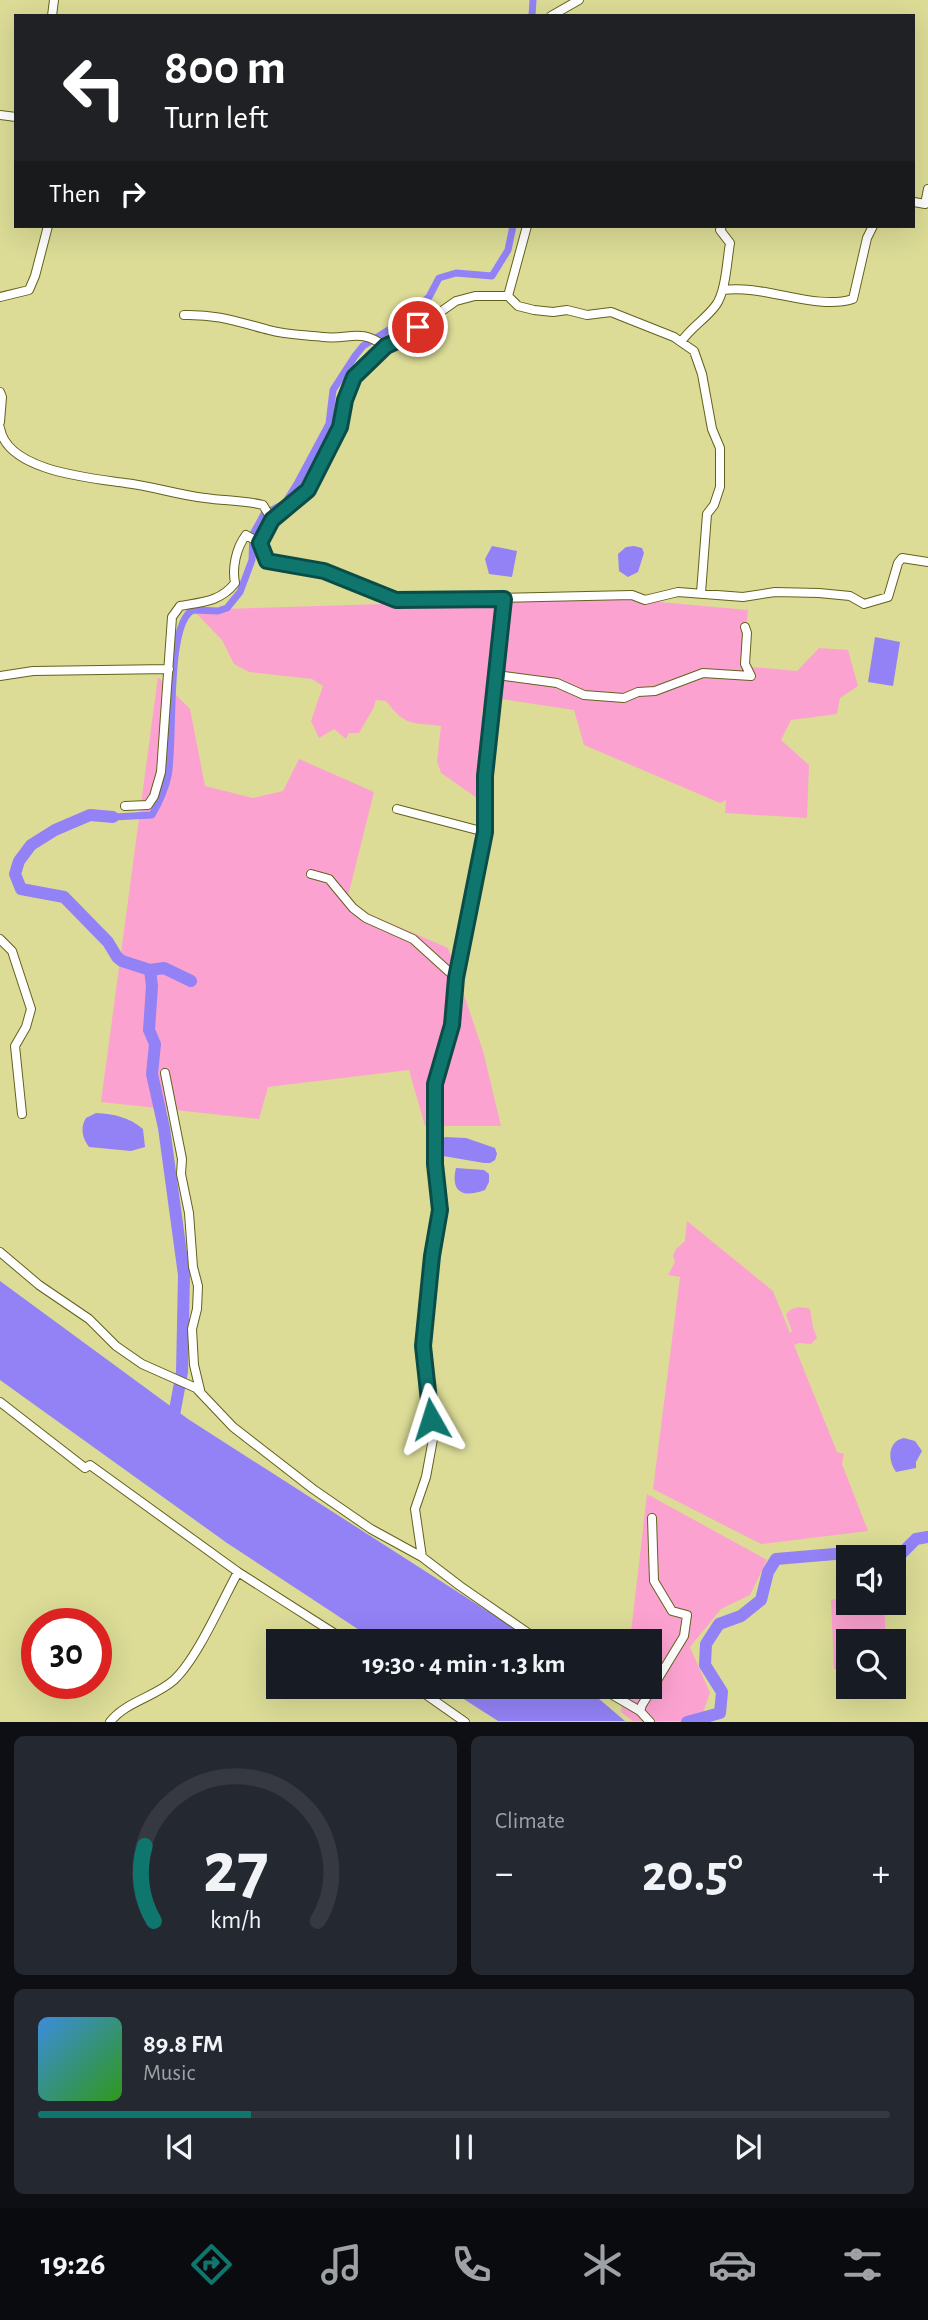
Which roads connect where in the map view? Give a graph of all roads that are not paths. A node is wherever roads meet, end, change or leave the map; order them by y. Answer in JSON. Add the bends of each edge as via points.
{"nodes":[{"id":1,"x":579,"y":0,"type":"edge"},
{"id":2,"x":554,"y":14,"type":"edge"},
{"id":3,"x":928,"y":189,"type":"edge"},
{"id":4,"x":915,"y":202,"type":"edge"},
{"id":5,"x":47,"y":228,"type":"edge"},
{"id":6,"x":526,"y":228,"type":"edge"},
{"id":7,"x":721,"y":228,"type":"edge"},
{"id":8,"x":872,"y":228,"type":"edge"},
{"id":9,"x":723,"y":290,"type":"junction"},
{"id":10,"x":508,"y":296,"type":"junction"},
{"id":11,"x":0,"y":297,"type":"edge"},
{"id":12,"x":184,"y":315,"type":"dead end"},
{"id":13,"x":681,"y":342,"type":"junction"},
{"id":14,"x":384,"y":345,"type":"junction"},
{"id":15,"x":0,"y":392,"type":"edge"},
{"id":16,"x":0,"y":422,"type":"edge"},
{"id":17,"x":0,"y":428,"type":"edge"},
{"id":18,"x":272,"y":520,"type":"junction"},
{"id":19,"x":260,"y":543,"type":"junction"},
{"id":20,"x":928,"y":562,"type":"edge"},
{"id":21,"x":701,"y":593,"type":"junction"},
{"id":22,"x":504,"y":599,"type":"junction"},
{"id":23,"x":744,"y":627,"type":"dead end"},
{"id":24,"x":169,"y":669,"type":"junction"},
{"id":25,"x":497,"y":675,"type":"junction"},
{"id":26,"x":0,"y":676,"type":"edge"},
{"id":27,"x":125,"y":806,"type":"dead end"},
{"id":28,"x":397,"y":810,"type":"dead end"},
{"id":29,"x":485,"y":832,"type":"junction"},
{"id":30,"x":311,"y":874,"type":"dead end"},
{"id":31,"x":0,"y":939,"type":"edge"},
{"id":32,"x":456,"y":978,"type":"junction"},
{"id":33,"x":165,"y":1073,"type":"dead end"},
{"id":34,"x":22,"y":1114,"type":"dead end"},
{"id":35,"x":0,"y":1252,"type":"edge"},
{"id":36,"x":199,"y":1390,"type":"junction"},
{"id":37,"x":0,"y":1402,"type":"edge"},
{"id":38,"x":652,"y":1518,"type":"dead end"},
{"id":39,"x":422,"y":1557,"type":"junction"},
{"id":40,"x":238,"y":1572,"type":"junction"},
{"id":41,"x":328,"y":1629,"type":"edge"},
{"id":42,"x":522,"y":1629,"type":"edge"},
{"id":43,"x":433,"y":1699,"type":"edge"},
{"id":44,"x":620,"y":1699,"type":"edge"},
{"id":45,"x":640,"y":1711,"type":"junction"},
{"id":46,"x":110,"y":1721,"type":"edge"},
{"id":47,"x":465,"y":1721,"type":"edge"},
{"id":48,"x":650,"y":1721,"type":"edge"}],
"edges":[{"from":1,"to":2,"type":"street"},
{"from":3,"to":4,"type":"street","via":[[925,204]]},
{"from":5,"to":11,"type":"street","via":[[29,290]]},
{"from":6,"to":10,"type":"street"},
{"from":7,"to":9,"type":"street","via":[[730,243]]},
{"from":8,"to":9,"type":"street","via":[[853,299],[834,303],[779,293]]},
{"from":9,"to":13,"type":"street","via":[[715,306]]},
{"from":10,"to":13,"type":"street","via":[[518,306],[534,310],[587,315],[611,312]]},
{"from":10,"to":14,"type":"street","via":[[456,301],[401,339]]},
{"from":12,"to":14,"type":"street","via":[[205,314],[272,331],[324,337],[357,334]]},
{"from":13,"to":21,"type":"street","via":[[694,351],[721,457],[720,487],[707,514]]},
{"from":14,"to":18,"type":"street","via":[[354,377],[340,427],[308,490]]},
{"from":15,"to":16,"type":"street"},
{"from":17,"to":18,"type":"street","via":[[2,439],[15,453],[38,466],[78,477],[263,505]]},
{"from":18,"to":19,"type":"street"},
{"from":19,"to":22,"type":"street","via":[[267,561],[324,571],[396,600]]},
{"from":19,"to":24,"type":"street","via":[[246,536],[240,543],[233,569],[235,583],[226,594],[180,606],[172,617]]},
{"from":20,"to":21,"type":"street","via":[[901,558],[888,597],[864,604],[850,596],[819,593],[743,597]]},
{"from":21,"to":22,"type":"street","via":[[678,592],[645,600],[632,595]]},
{"from":22,"to":25,"type":"street"},
{"from":23,"to":25,"type":"street","via":[[745,664],[751,676],[703,673],[624,698],[584,695],[557,682]]},
{"from":24,"to":26,"type":"street","via":[[33,671]]},
{"from":24,"to":27,"type":"street","via":[[161,772],[154,796],[148,805]]},
{"from":25,"to":29,"type":"street","via":[[485,776]]},
{"from":28,"to":29,"type":"street"},
{"from":29,"to":32,"type":"street"},
{"from":30,"to":32,"type":"street","via":[[330,880],[366,918],[413,939]]},
{"from":31,"to":34,"type":"street","via":[[12,951],[31,1009],[15,1046]]},
{"from":32,"to":39,"type":"street","via":[[452,1025],[435,1084],[440,1210],[423,1346],[433,1439],[415,1509]]},
{"from":33,"to":36,"type":"street","via":[[198,1286],[192,1329]]},
{"from":35,"to":36,"type":"street","via":[[89,1319],[116,1346],[142,1364]]},
{"from":36,"to":39,"type":"street","via":[[233,1427],[313,1489],[370,1529]]},
{"from":37,"to":40,"type":"street","via":[[85,1468],[90,1465]]},
{"from":38,"to":45,"type":"street","via":[[654,1581],[672,1611],[687,1615],[684,1636]]},
{"from":39,"to":42,"type":"street"},
{"from":40,"to":41,"type":"street"},
{"from":40,"to":46,"type":"street","via":[[176,1679]]},
{"from":43,"to":47,"type":"street"},
{"from":44,"to":45,"type":"street"},
{"from":45,"to":48,"type":"street"}]}
